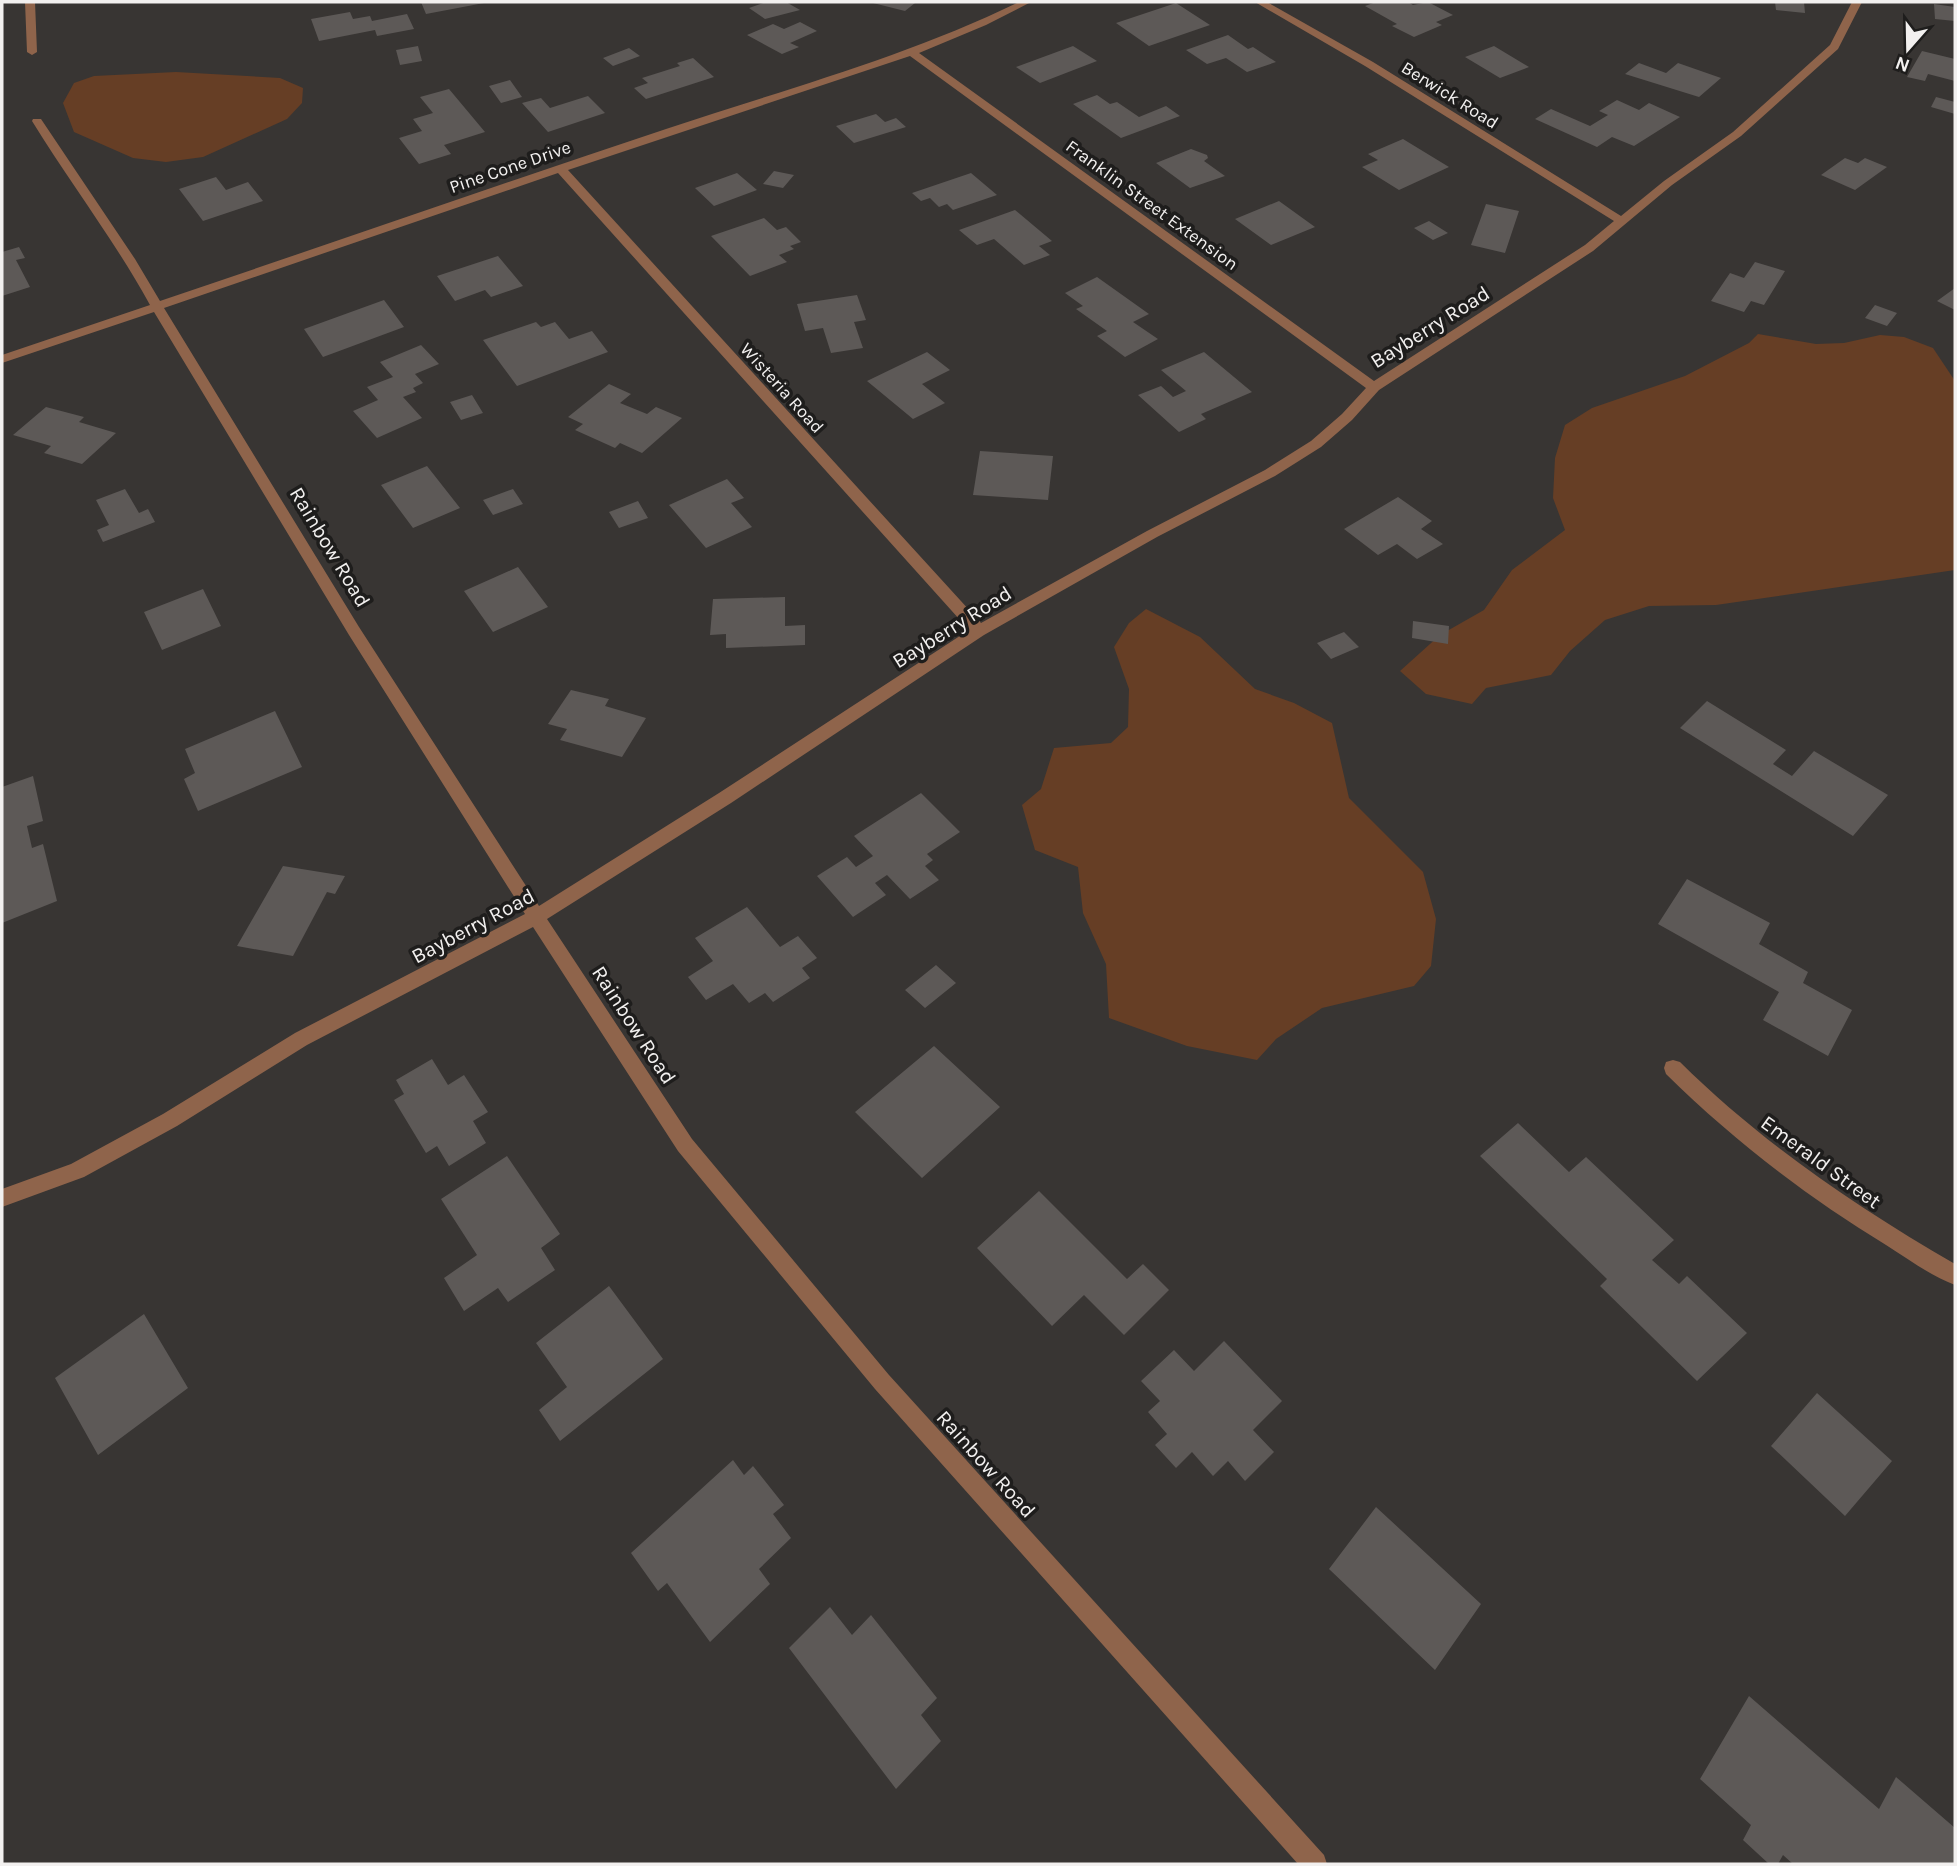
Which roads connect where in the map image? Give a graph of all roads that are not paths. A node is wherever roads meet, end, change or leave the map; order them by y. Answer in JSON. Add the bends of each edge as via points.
{"nodes":[{"id":1,"x":30,"y":2,"type":"edge"},
{"id":2,"x":1026,"y":2,"type":"edge"},
{"id":3,"x":1260,"y":2,"type":"edge"},
{"id":4,"x":1857,"y":2,"type":"edge"},
{"id":5,"x":910,"y":51,"type":"junction"},
{"id":6,"x":32,"y":52,"type":"dead end"},
{"id":7,"x":37,"y":121,"type":"dead end"},
{"id":8,"x":560,"y":169,"type":"junction"},
{"id":9,"x":1620,"y":220,"type":"junction"},
{"id":10,"x":157,"y":307,"type":"junction"},
{"id":11,"x":2,"y":359,"type":"edge"},
{"id":12,"x":1374,"y":387,"type":"junction"},
{"id":13,"x":979,"y":631,"type":"junction"},
{"id":14,"x":536,"y":917,"type":"junction"},
{"id":15,"x":1673,"y":1068,"type":"dead end"},
{"id":16,"x":2,"y":1198,"type":"edge"},
{"id":17,"x":1955,"y":1275,"type":"edge"},
{"id":18,"x":1315,"y":1864,"type":"edge"}],
"edges":[{"from":1,"to":6,"type":"street"},
{"from":2,"to":5,"type":"street","name":"Pine Cone Drive"},
{"from":3,"to":9,"type":"street","name":"Berwick Road"},
{"from":4,"to":9,"type":"street","name":"Bayberry Road","via":[[1834,47],[1737,134]]},
{"from":5,"to":8,"type":"street","name":"Pine Cone Drive"},
{"from":5,"to":12,"type":"street","name":"Franklin Street Extension"},
{"from":7,"to":10,"type":"street","name":"Rainbow Road","via":[[135,264]]},
{"from":8,"to":10,"type":"street","name":"Pine Cone Drive"},
{"from":8,"to":13,"type":"street","name":"Wisteria Road"},
{"from":9,"to":12,"type":"street","name":"Bayberry Road","via":[[1549,276]]},
{"from":10,"to":11,"type":"street","name":"Pine Cone Drive"},
{"from":10,"to":14,"type":"street","name":"Rainbow Road","via":[[354,631]]},
{"from":12,"to":13,"type":"street","name":"Bayberry Road","via":[[1316,444],[1270,473]]},
{"from":13,"to":14,"type":"street","name":"Bayberry Road"},
{"from":14,"to":16,"type":"street","name":"Bayberry Road","via":[[302,1039],[77,1171]]},
{"from":14,"to":18,"type":"street","name":"Rainbow Road","via":[[685,1144],[778,1258],[891,1392]]},
{"from":15,"to":17,"type":"street","name":"Emerald Street","via":[[1714,1111],[1811,1188]]}]}
